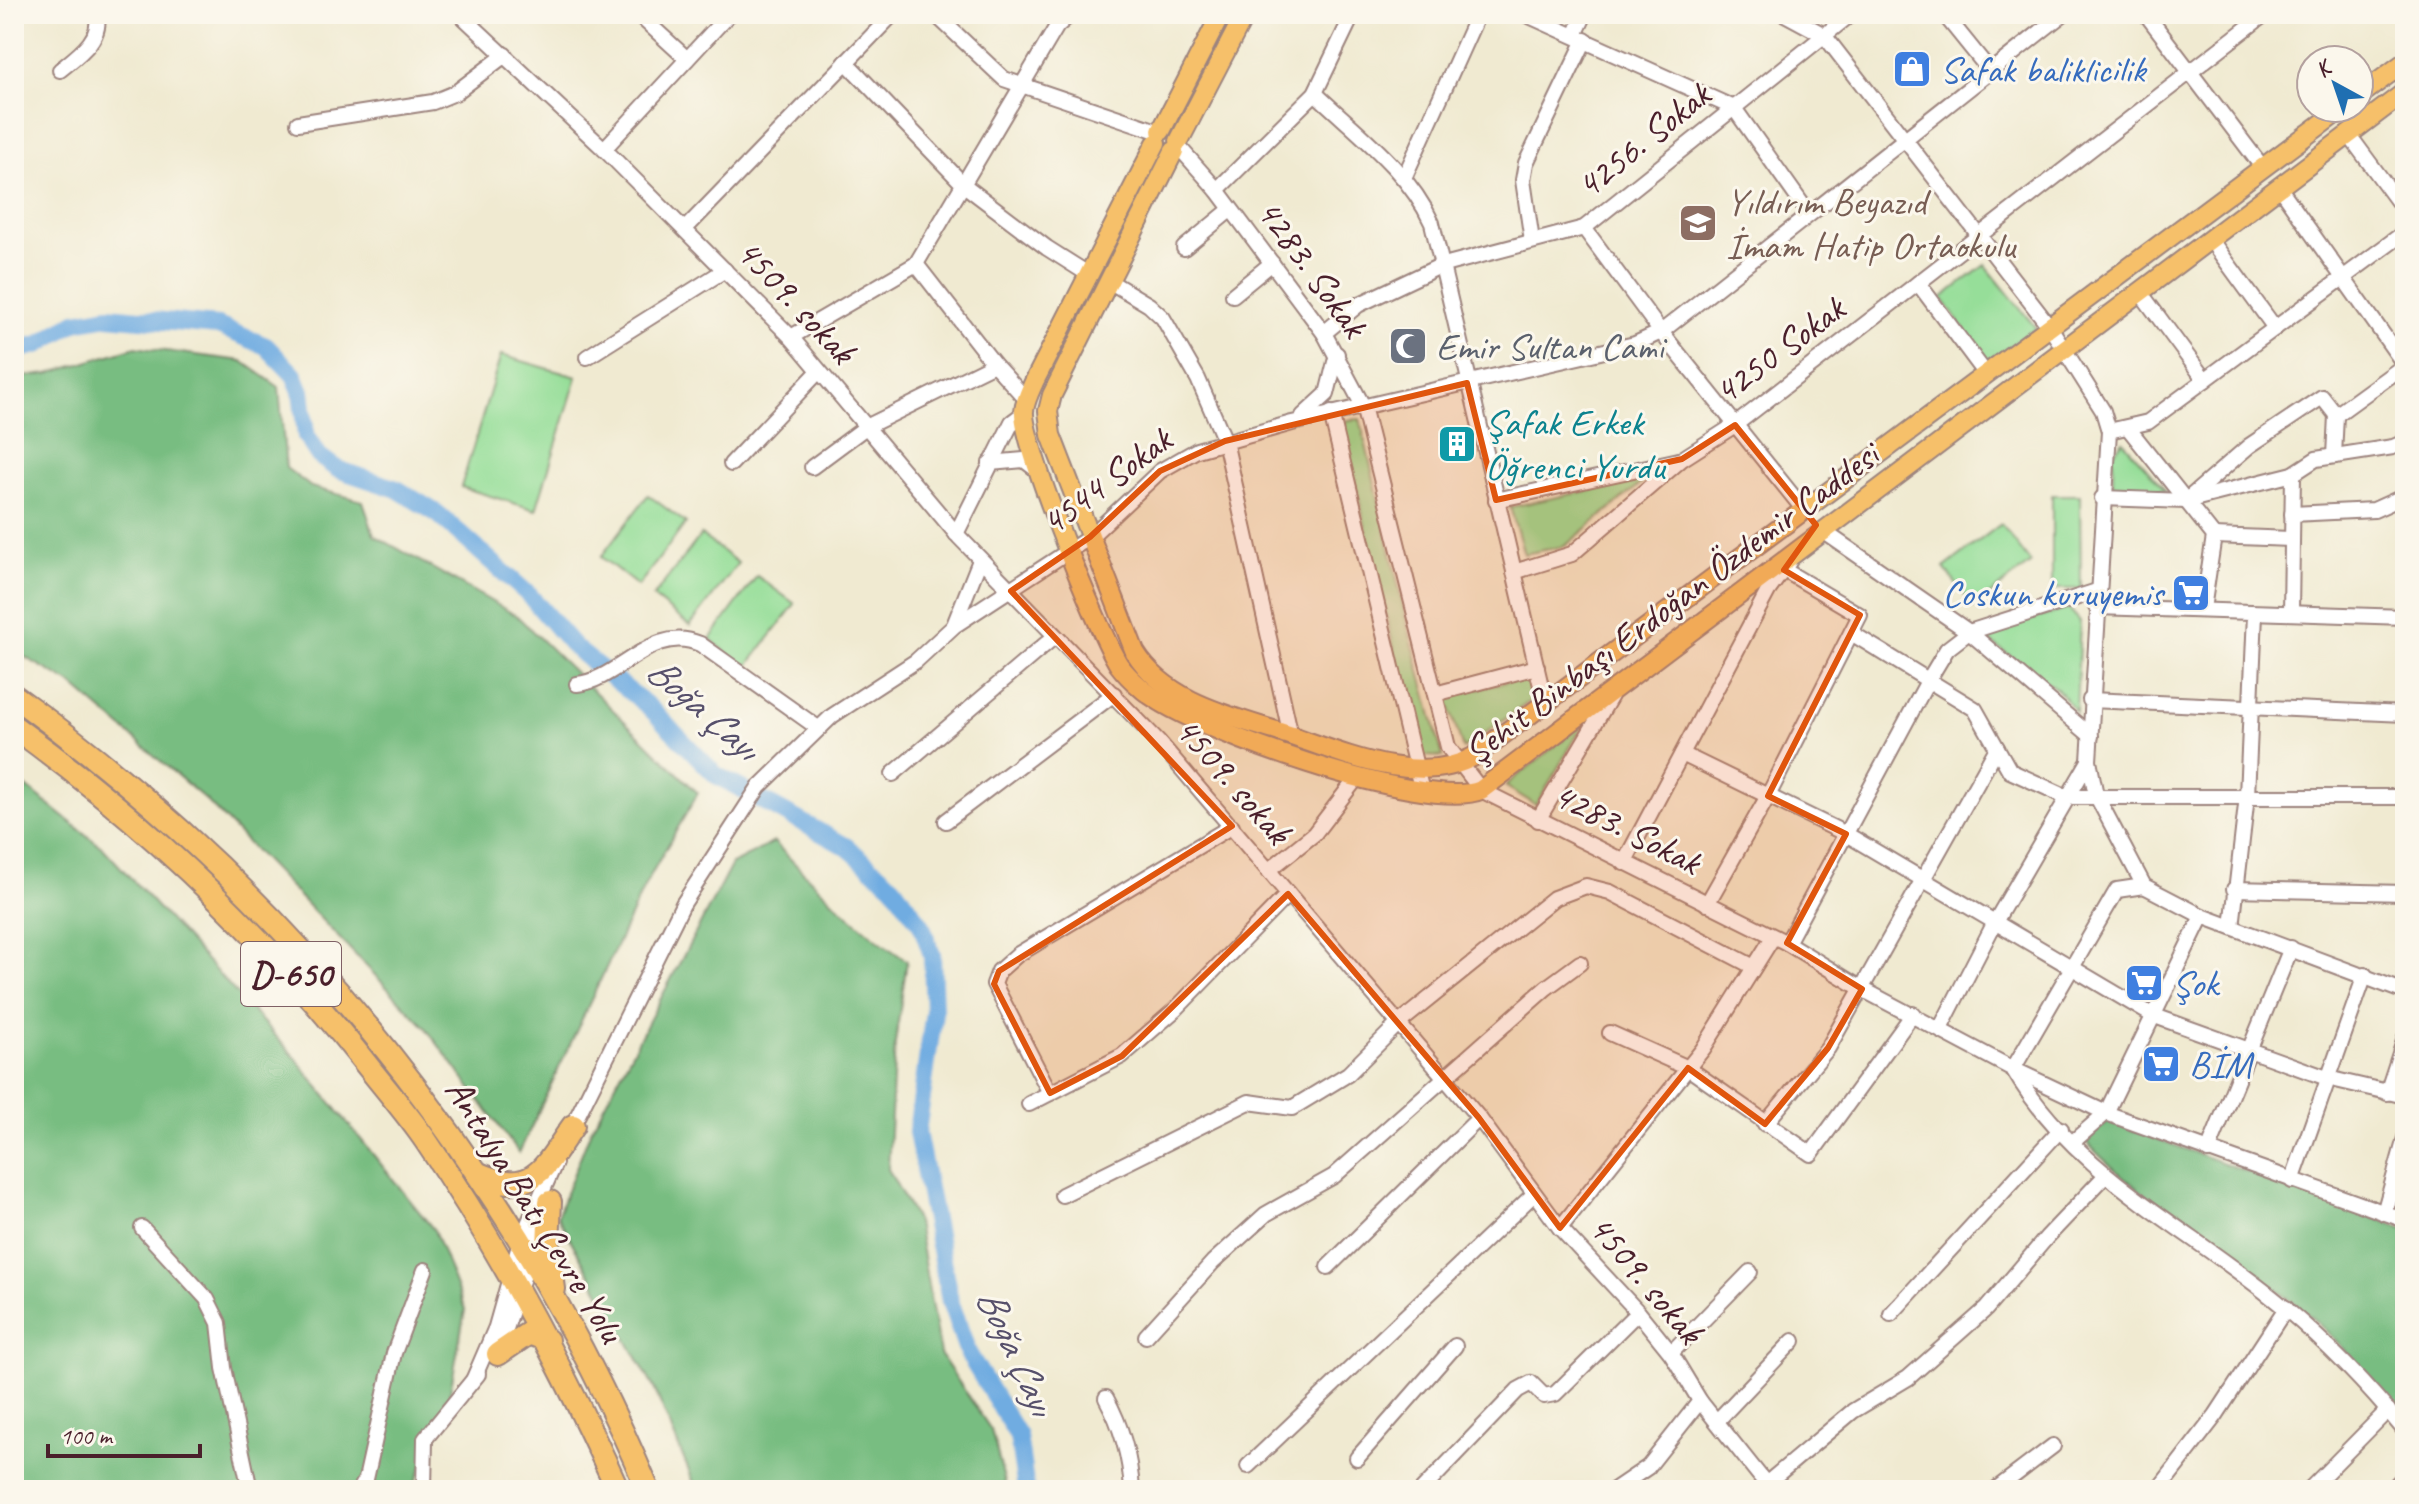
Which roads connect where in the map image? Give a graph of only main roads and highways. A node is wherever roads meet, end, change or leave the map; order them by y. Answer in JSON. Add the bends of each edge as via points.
{"nodes":[{"id":1,"x":1221,"y":14,"type":"edge"},
{"id":2,"x":1245,"y":14,"type":"edge"},
{"id":3,"x":2405,"y":62,"type":"edge"},
{"id":4,"x":2375,"y":84,"type":"edge"},
{"id":5,"x":2405,"y":92,"type":"edge"},
{"id":6,"x":2322,"y":124,"type":"edge"},
{"id":7,"x":1158,"y":137,"type":"junction"},
{"id":8,"x":1177,"y":146,"type":"junction"},
{"id":9,"x":14,"y":696,"type":"edge"},
{"id":10,"x":14,"y":727,"type":"edge"},
{"id":11,"x":573,"y":1126,"type":"road end"},
{"id":12,"x":479,"y":1174,"type":"junction"},
{"id":13,"x":550,"y":1202,"type":"road end"},
{"id":14,"x":555,"y":1302,"type":"junction"},
{"id":15,"x":547,"y":1340,"type":"junction"},
{"id":16,"x":498,"y":1354,"type":"road end"},
{"id":17,"x":618,"y":1490,"type":"edge"},
{"id":18,"x":648,"y":1490,"type":"edge"}],
"edges":[{"from":1,"to":7,"type":"main road"},
{"from":2,"to":8,"type":"main road","name":"Şehit Binbaşı Erdoğan Özdemir Caddesi"},
{"from":3,"to":4,"type":"main road"},
{"from":5,"to":7,"type":"main road","name":"Şehit Binbaşı Erdoğan Özdemir Caddesi","via":[[1481,790],[1449,797],[1356,779],[1199,721],[1151,696],[1121,667],[1041,473],[1025,406]]},
{"from":6,"to":8,"type":"main road","name":"Şehit Binbaşı Erdoğan Özdemir Caddesi","via":[[1545,703],[1459,765],[1438,768],[1361,761],[1212,710],[1166,686],[1145,669],[1135,652],[1051,435],[1048,411]]},
{"from":7,"to":8,"type":"main road","via":[[1163,152]]},
{"from":9,"to":12,"type":"highway","name":"Antalya Batı Çevre Yolu","number":"D-650","via":[[152,802],[282,927],[349,1002]]},
{"from":10,"to":15,"type":"highway","name":"Antalya Batı Çevre Yolu","number":"D-650","via":[[129,816],[202,882],[327,1014],[424,1137]]},
{"from":11,"to":12,"type":"highway","via":[[528,1182],[497,1182]]},
{"from":12,"to":14,"type":"highway","name":"Antalya Batı Çevre Yolu","number":"D-650"},
{"from":13,"to":14,"type":"highway","via":[[548,1245]]},
{"from":14,"to":18,"type":"highway","name":"Antalya Batı Çevre Yolu"},
{"from":15,"to":16,"type":"highway","via":[[529,1333]]},
{"from":15,"to":17,"type":"highway","name":"Antalya Batı Çevre Yolu"}]}
